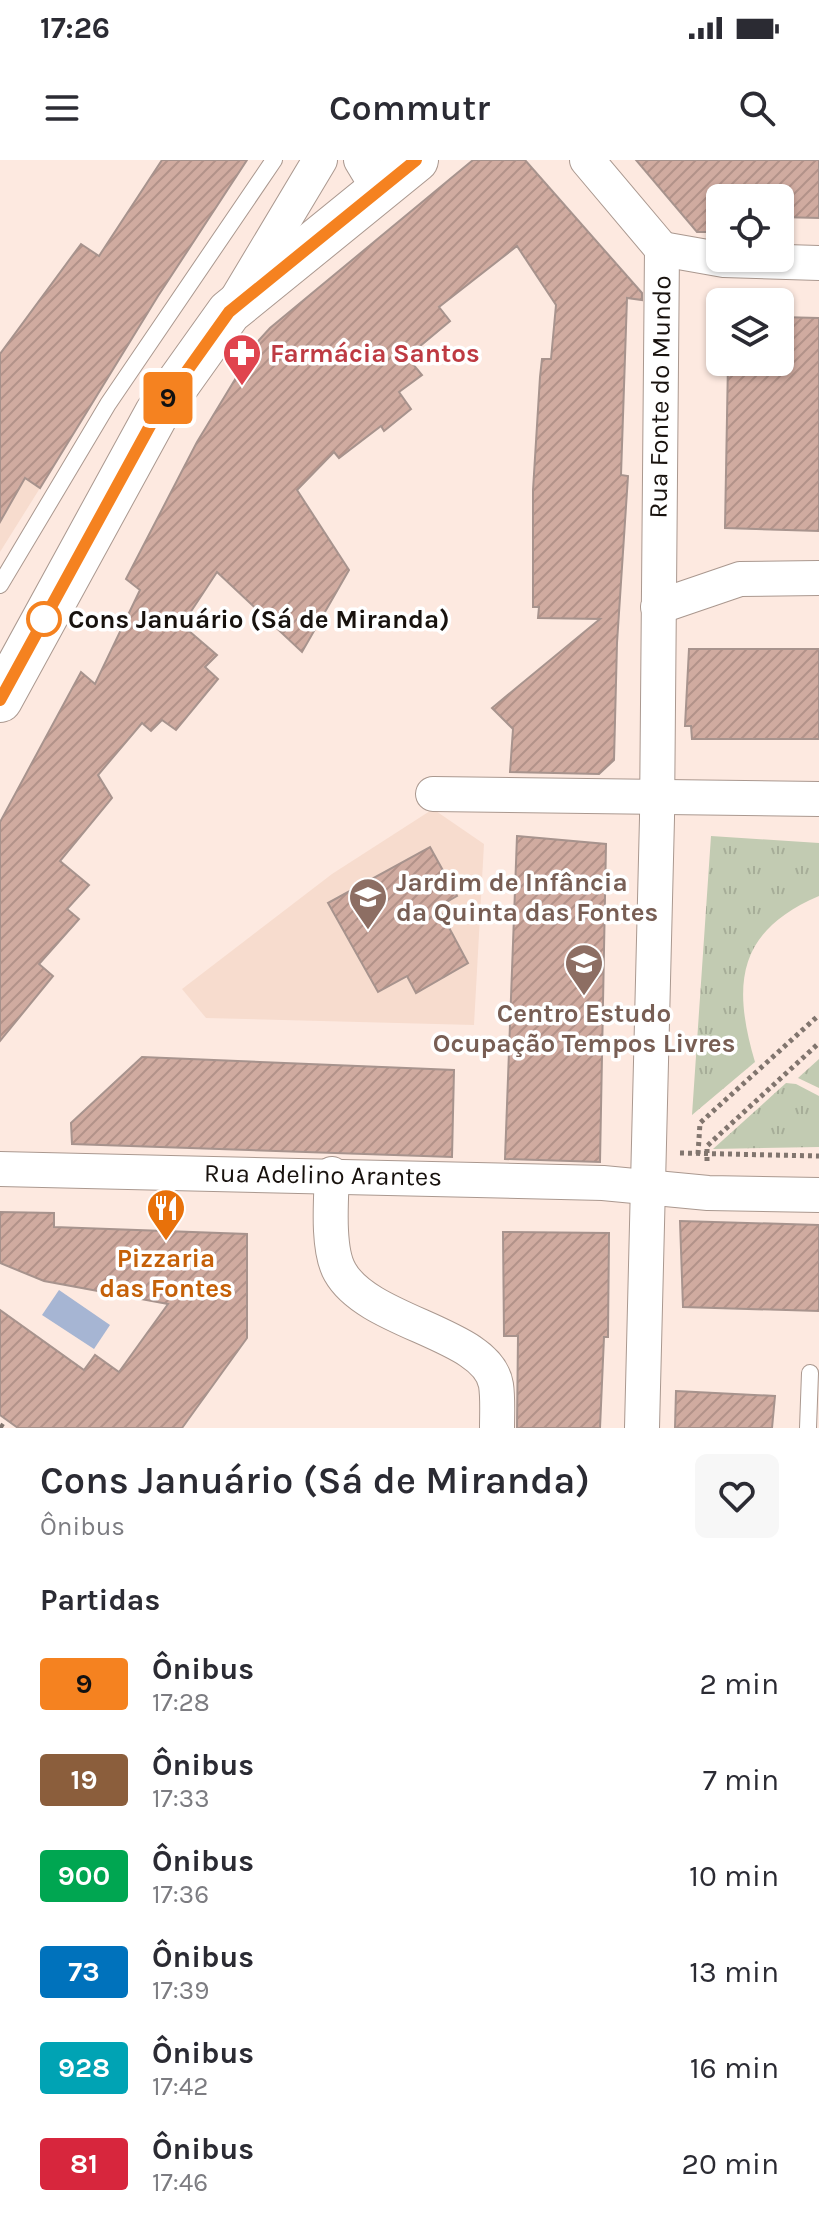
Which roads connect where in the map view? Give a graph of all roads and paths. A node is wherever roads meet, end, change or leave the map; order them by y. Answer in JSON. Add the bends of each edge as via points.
{"nodes":[{"id":1,"x":274,"y":160,"type":"edge"},
{"id":2,"x":320,"y":160,"type":"edge"},
{"id":3,"x":416,"y":160,"type":"edge"},
{"id":4,"x":587,"y":160,"type":"edge"},
{"id":5,"x":370,"y":175,"type":"edge"},
{"id":6,"x":662,"y":249,"type":"junction"},
{"id":7,"x":819,"y":263,"type":"edge"},
{"id":8,"x":229,"y":312,"type":"junction"},
{"id":9,"x":819,"y":578,"type":"edge"},
{"id":10,"x":0,"y":585,"type":"edge"},
{"id":11,"x":658,"y":607,"type":"junction"},
{"id":12,"x":0,"y":700,"type":"edge"},
{"id":13,"x":433,"y":794,"type":"dead end"},
{"id":14,"x":656,"y":796,"type":"junction"},
{"id":15,"x":819,"y":799,"type":"edge"},
{"id":16,"x":819,"y":1015,"type":"edge"},
{"id":17,"x":819,"y":1043,"type":"edge"},
{"id":18,"x":698,"y":1154,"type":"dead end"},
{"id":19,"x":706,"y":1155,"type":"junction"},
{"id":20,"x":819,"y":1156,"type":"edge"},
{"id":21,"x":707,"y":1167,"type":"dead end"},
{"id":22,"x":0,"y":1169,"type":"edge"},
{"id":23,"x":332,"y":1174,"type":"junction"},
{"id":24,"x":646,"y":1189,"type":"junction"},
{"id":25,"x":819,"y":1195,"type":"edge"},
{"id":26,"x":810,"y":1373,"type":"dead end"},
{"id":27,"x":497,"y":1428,"type":"edge"},
{"id":28,"x":642,"y":1428,"type":"edge"},
{"id":29,"x":808,"y":1428,"type":"edge"}],
"edges":[{"from":1,"to":10,"type":"lane","via":[[108,404]]},
{"from":2,"to":8,"type":"street"},
{"from":3,"to":5,"type":"street"},
{"from":4,"to":6,"type":"street"},
{"from":5,"to":8,"type":"street"},
{"from":6,"to":7,"type":"street","name":"Rua Fonte do Mundo","via":[[724,260]]},
{"from":6,"to":11,"type":"street","name":"Rua Fonte do Mundo"},
{"from":8,"to":12,"type":"street","via":[[157,413]]},
{"from":9,"to":11,"type":"street","via":[[740,579]]},
{"from":11,"to":14,"type":"street","name":"Rua Fonte do Mundo"},
{"from":13,"to":14,"type":"street"},
{"from":14,"to":15,"type":"street"},
{"from":14,"to":24,"type":"street","name":"Rua Fonte do Mundo"},
{"from":16,"to":18,"type":"path","via":[[700,1123]]},
{"from":17,"to":19,"type":"path","via":[[707,1146]]},
{"from":19,"to":20,"type":"path"},
{"from":19,"to":21,"type":"path"},
{"from":22,"to":23,"type":"street","name":"Rua Adelino Arantes"},
{"from":23,"to":24,"type":"street","name":"Rua Adelino Arantes"},
{"from":23,"to":27,"type":"street","via":[[331,1221],[340,1272],[377,1308],[468,1347],[496,1381]]},
{"from":24,"to":25,"type":"street","name":"Rua Adelino Arantes"},
{"from":24,"to":28,"type":"street","name":"Rua Fonte do Mundo"},
{"from":26,"to":29,"type":"lane"}]}
